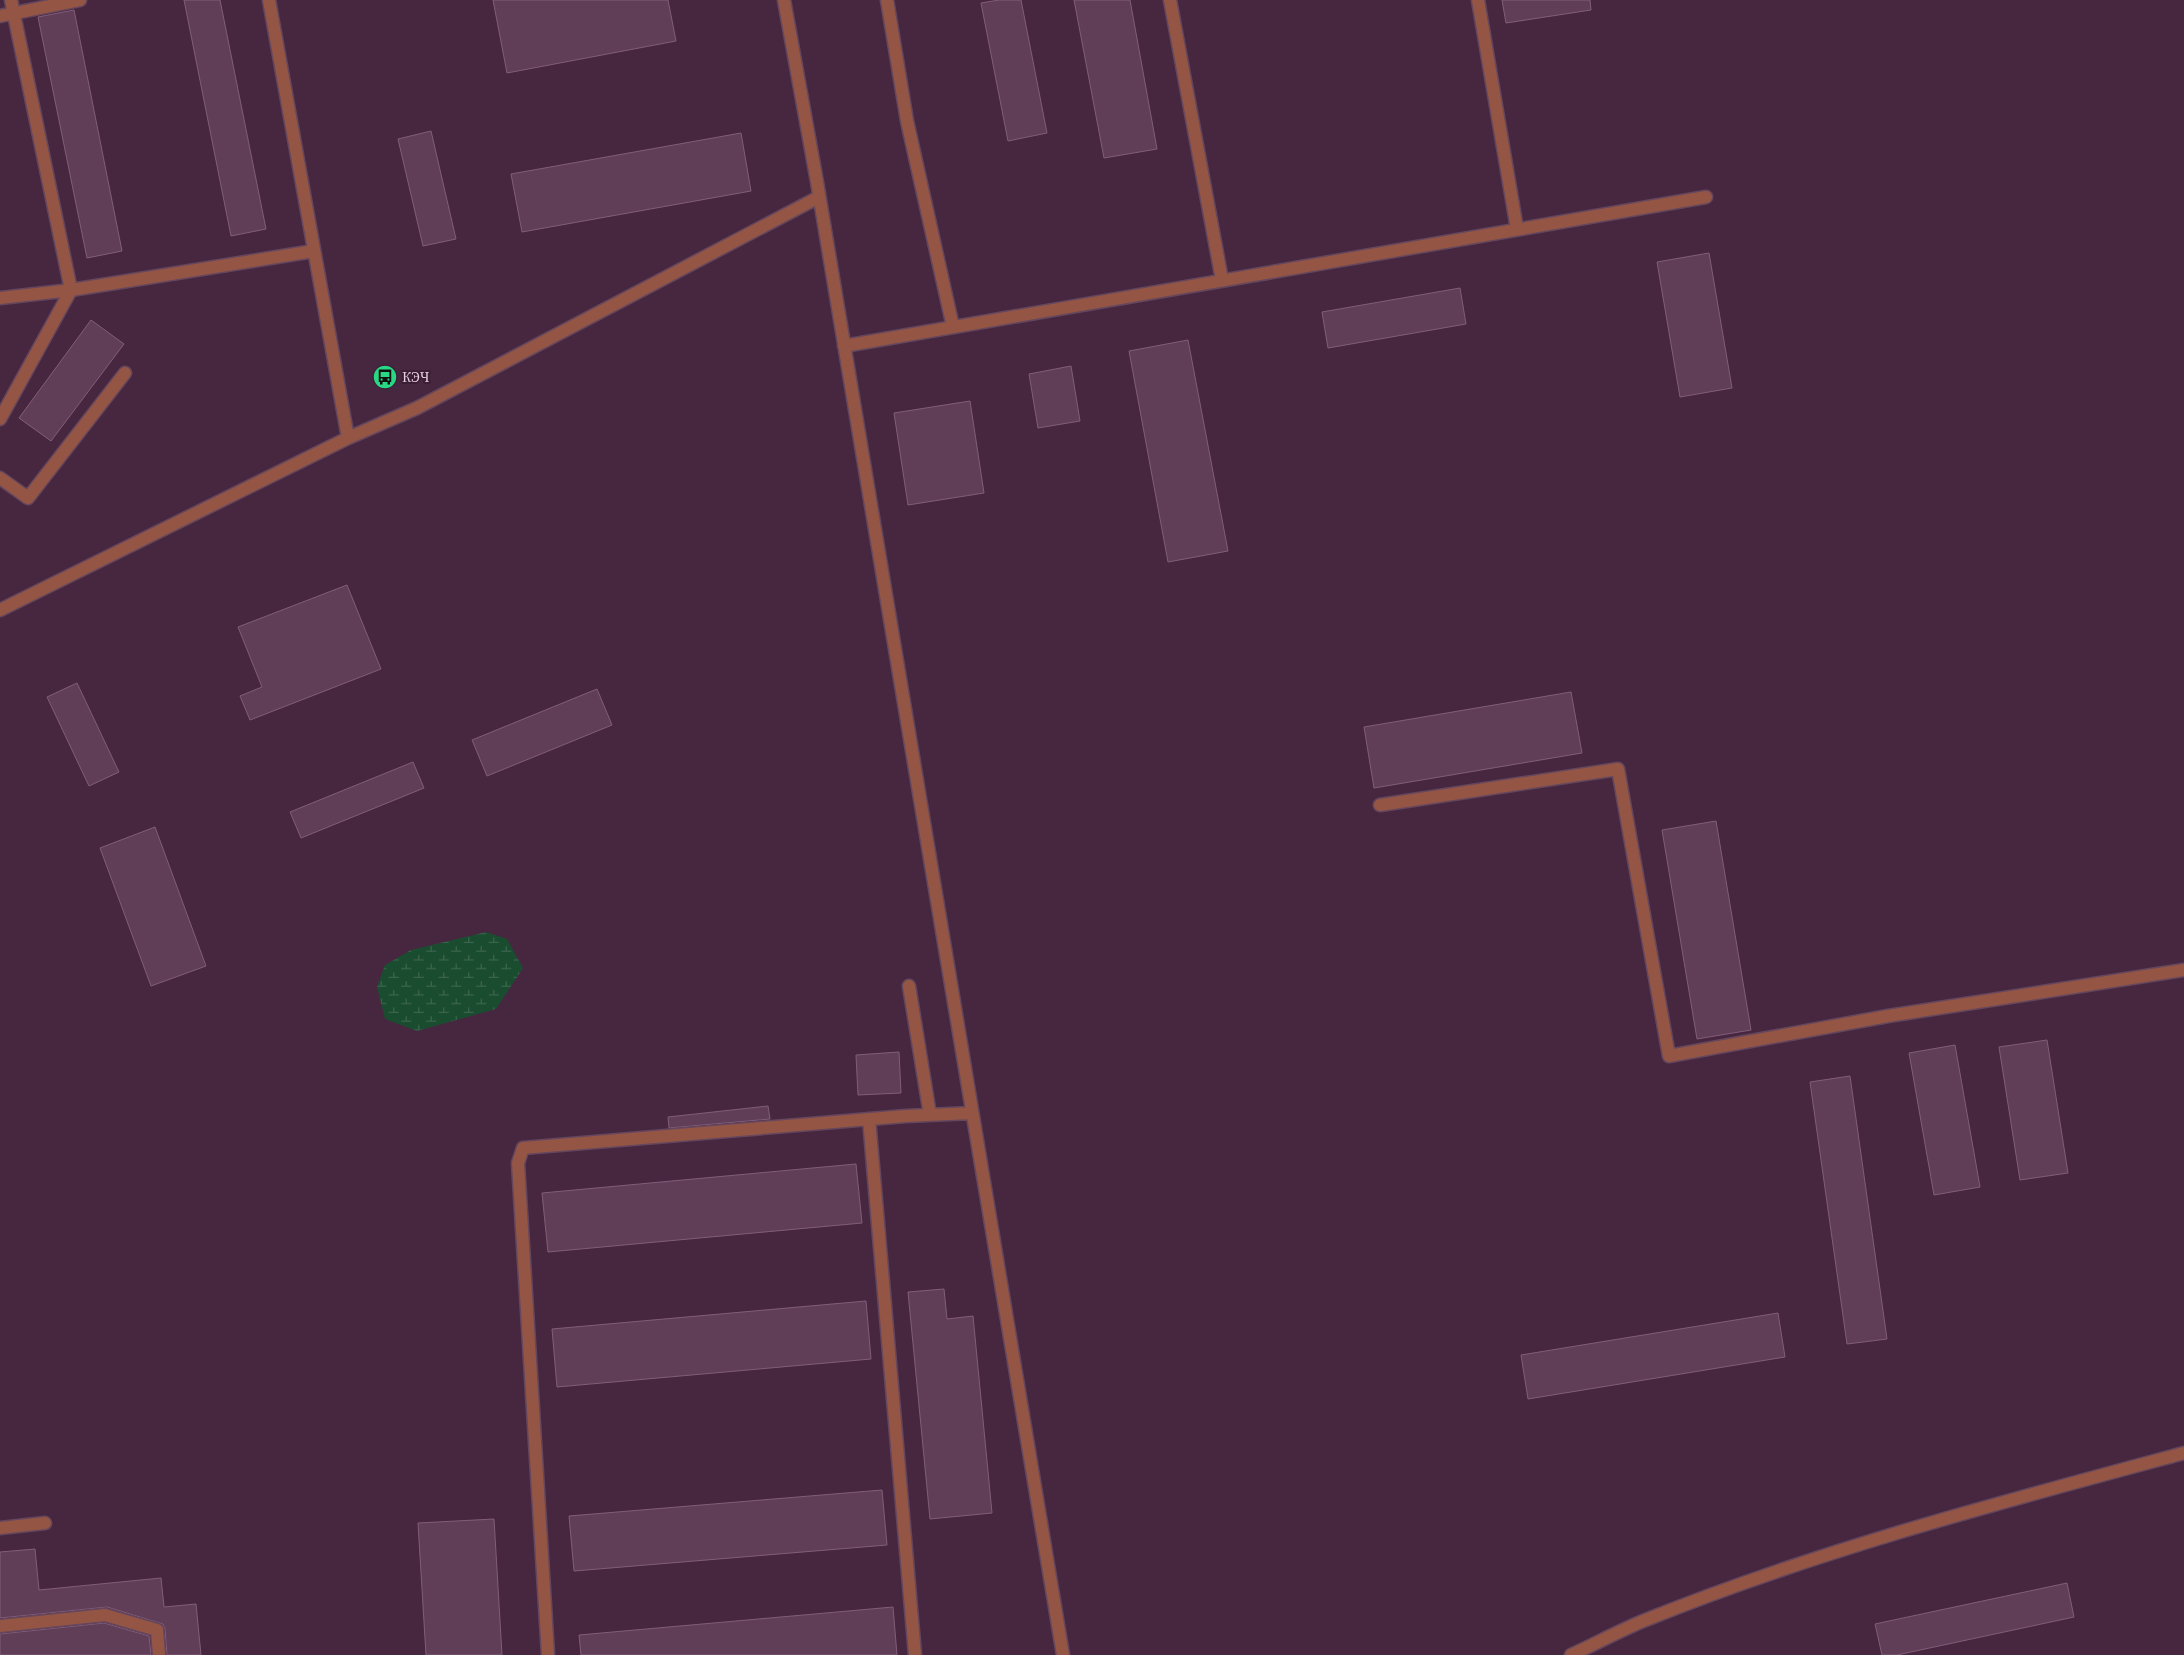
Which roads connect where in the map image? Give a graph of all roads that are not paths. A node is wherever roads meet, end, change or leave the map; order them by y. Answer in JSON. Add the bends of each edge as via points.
{"nodes":[{"id":1,"x":11,"y":0,"type":"edge"},
{"id":2,"x":80,"y":0,"type":"edge"},
{"id":3,"x":269,"y":0,"type":"edge"},
{"id":4,"x":784,"y":0,"type":"edge"},
{"id":5,"x":887,"y":0,"type":"edge"},
{"id":6,"x":1170,"y":0,"type":"edge"},
{"id":7,"x":1478,"y":0,"type":"edge"},
{"id":8,"x":14,"y":13,"type":"junction"},
{"id":9,"x":0,"y":16,"type":"edge"},
{"id":10,"x":819,"y":197,"type":"junction"},
{"id":11,"x":1706,"y":197,"type":"dead end"},
{"id":12,"x":1517,"y":229,"type":"junction"},
{"id":13,"x":314,"y":251,"type":"junction"},
{"id":14,"x":1222,"y":280,"type":"junction"},
{"id":15,"x":71,"y":290,"type":"junction"},
{"id":16,"x":0,"y":298,"type":"edge"},
{"id":17,"x":953,"y":327,"type":"junction"},
{"id":18,"x":844,"y":346,"type":"junction"},
{"id":19,"x":126,"y":373,"type":"dead end"},
{"id":20,"x":0,"y":419,"type":"edge"},
{"id":21,"x":348,"y":438,"type":"junction"},
{"id":22,"x":0,"y":478,"type":"edge"},
{"id":23,"x":0,"y":610,"type":"edge"},
{"id":24,"x":1380,"y":804,"type":"dead end"},
{"id":25,"x":2184,"y":970,"type":"edge"},
{"id":26,"x":908,"y":986,"type":"dead end"},
{"id":27,"x":972,"y":1113,"type":"junction"},
{"id":28,"x":930,"y":1115,"type":"junction"},
{"id":29,"x":869,"y":1119,"type":"junction"},
{"id":30,"x":2184,"y":1453,"type":"edge"},
{"id":31,"x":45,"y":1522,"type":"dead end"},
{"id":32,"x":0,"y":1528,"type":"edge"},
{"id":33,"x":0,"y":1626,"type":"edge"},
{"id":34,"x":158,"y":1655,"type":"edge"},
{"id":35,"x":548,"y":1655,"type":"edge"},
{"id":36,"x":915,"y":1655,"type":"edge"},
{"id":37,"x":1062,"y":1655,"type":"edge"},
{"id":38,"x":1571,"y":1655,"type":"edge"}],
"edges":[{"from":1,"to":8,"type":"street"},
{"from":2,"to":8,"type":"street"},
{"from":3,"to":13,"type":"street"},
{"from":4,"to":10,"type":"street"},
{"from":5,"to":17,"type":"street","via":[[907,121]]},
{"from":6,"to":14,"type":"street"},
{"from":7,"to":12,"type":"street"},
{"from":8,"to":9,"type":"street"},
{"from":8,"to":15,"type":"street"},
{"from":10,"to":18,"type":"street"},
{"from":10,"to":21,"type":"street","via":[[417,408]]},
{"from":11,"to":12,"type":"street"},
{"from":12,"to":14,"type":"street"},
{"from":13,"to":15,"type":"street"},
{"from":13,"to":21,"type":"street"},
{"from":14,"to":17,"type":"street"},
{"from":15,"to":16,"type":"street"},
{"from":15,"to":20,"type":"street"},
{"from":17,"to":18,"type":"street"},
{"from":18,"to":27,"type":"street"},
{"from":19,"to":22,"type":"street","via":[[28,498]]},
{"from":21,"to":23,"type":"street"},
{"from":24,"to":25,"type":"street","via":[[1618,769],[1668,1056],[1888,1016]]},
{"from":26,"to":28,"type":"street"},
{"from":27,"to":28,"type":"street"},
{"from":27,"to":37,"type":"street"},
{"from":28,"to":29,"type":"street"},
{"from":29,"to":35,"type":"street","via":[[523,1148],[518,1163]]},
{"from":29,"to":36,"type":"street"},
{"from":30,"to":38,"type":"street","via":[[1816,1558],[1650,1619]]},
{"from":31,"to":32,"type":"street"},
{"from":33,"to":34,"type":"street","via":[[105,1615],[157,1630]]}]}
